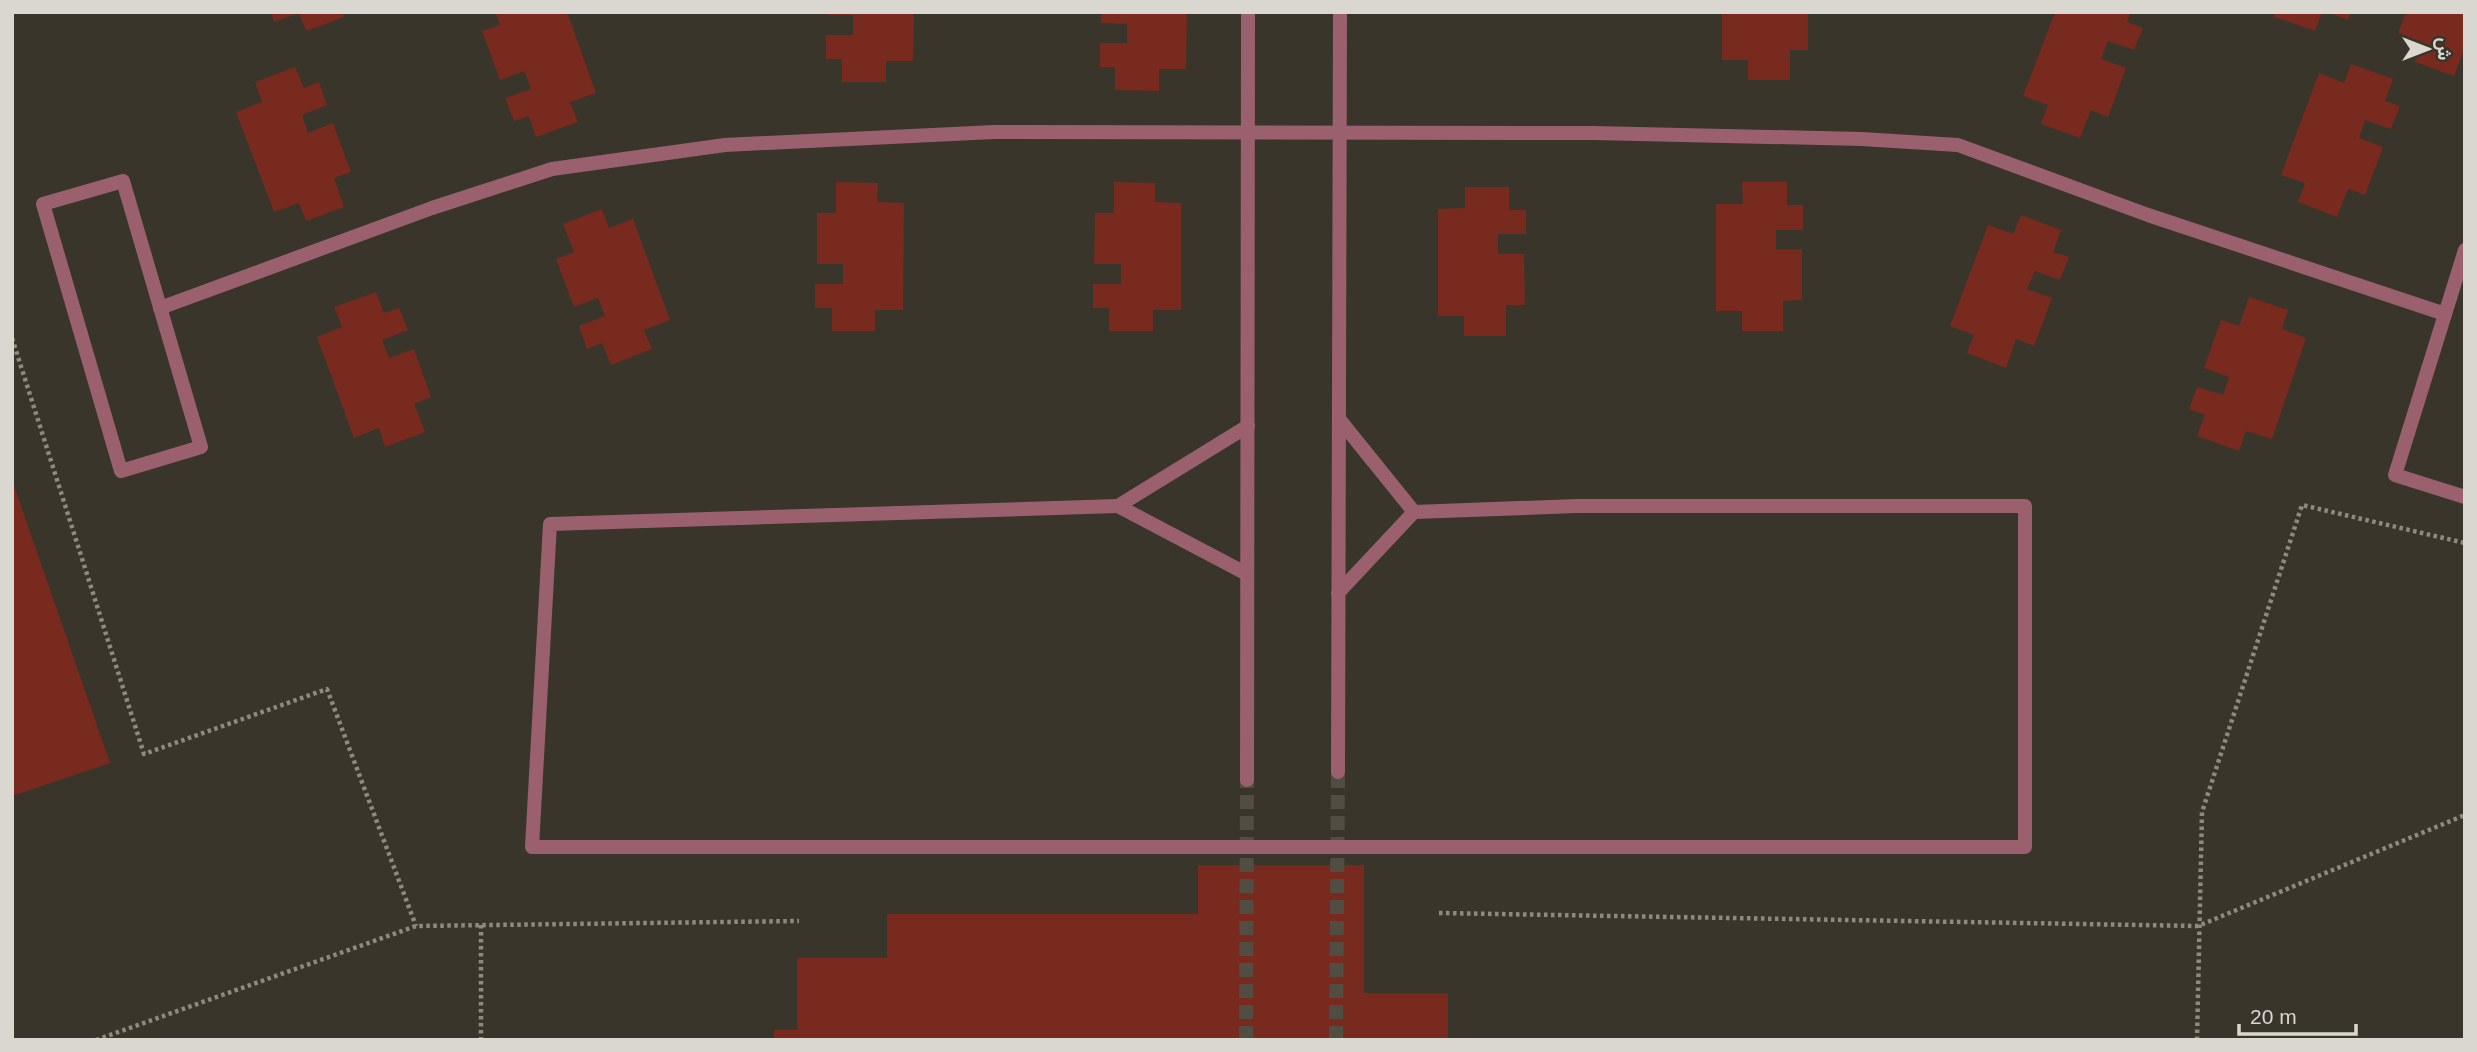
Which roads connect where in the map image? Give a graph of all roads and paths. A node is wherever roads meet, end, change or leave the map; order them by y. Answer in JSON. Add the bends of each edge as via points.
{"nodes":[{"id":1,"x":1248,"y":12,"type":"edge"},
{"id":2,"x":1340,"y":12,"type":"edge"},
{"id":3,"x":1248,"y":133,"type":"junction"},
{"id":4,"x":1339,"y":134,"type":"junction"},
{"id":5,"x":2465,"y":250,"type":"edge"},
{"id":6,"x":160,"y":308,"type":"junction"},
{"id":7,"x":2445,"y":314,"type":"junction"},
{"id":8,"x":12,"y":338,"type":"edge"},
{"id":9,"x":1339,"y":419,"type":"junction"},
{"id":10,"x":1248,"y":425,"type":"junction"},
{"id":11,"x":2465,"y":497,"type":"edge"},
{"id":12,"x":1118,"y":506,"type":"junction"},
{"id":13,"x":1414,"y":512,"type":"junction"},
{"id":14,"x":2465,"y":543,"type":"edge"},
{"id":15,"x":1247,"y":574,"type":"junction"},
{"id":16,"x":1338,"y":593,"type":"junction"},
{"id":17,"x":1338,"y":772,"type":"tunnel mouth"},
{"id":18,"x":1247,"y":780,"type":"tunnel mouth"},
{"id":19,"x":2465,"y":815,"type":"edge"},
{"id":20,"x":1439,"y":913,"type":"dead end"},
{"id":21,"x":799,"y":922,"type":"dead end"},
{"id":22,"x":481,"y":925,"type":"junction"},
{"id":23,"x":416,"y":926,"type":"junction"},
{"id":24,"x":2198,"y":926,"type":"junction"},
{"id":25,"x":96,"y":1040,"type":"edge"},
{"id":26,"x":481,"y":1040,"type":"edge"},
{"id":27,"x":2196,"y":1040,"type":"edge"}],
"edges":[{"from":1,"to":3,"type":"street"},
{"from":2,"to":4,"type":"street"},
{"from":3,"to":4,"type":"street"},
{"from":3,"to":6,"type":"street","via":[[994,132],[725,145],[552,169]]},
{"from":3,"to":10,"type":"street"},
{"from":4,"to":7,"type":"street","via":[[1594,133],[1958,145],[2148,215]]},
{"from":4,"to":9,"type":"street"},
{"from":5,"to":7,"type":"street"},
{"from":6,"to":6,"type":"street","via":[[123,181],[43,204],[121,471],[201,447]]},
{"from":7,"to":11,"type":"street","via":[[2395,475]]},
{"from":8,"to":23,"type":"path","via":[[144,754],[327,688]]},
{"from":9,"to":13,"type":"street"},
{"from":9,"to":16,"type":"street"},
{"from":10,"to":12,"type":"street"},
{"from":10,"to":15,"type":"street"},
{"from":12,"to":13,"type":"street","via":[[550,524],[532,847],[2025,847],[2025,506],[1577,506]]},
{"from":12,"to":15,"type":"street"},
{"from":13,"to":16,"type":"street"},
{"from":14,"to":24,"type":"path","via":[[2302,505],[2202,812]]},
{"from":15,"to":18,"type":"street"},
{"from":16,"to":17,"type":"street"},
{"from":19,"to":24,"type":"path"},
{"from":20,"to":24,"type":"path"},
{"from":21,"to":22,"type":"path"},
{"from":22,"to":23,"type":"path"},
{"from":22,"to":26,"type":"path"},
{"from":23,"to":25,"type":"path"},
{"from":24,"to":27,"type":"path"}]}
